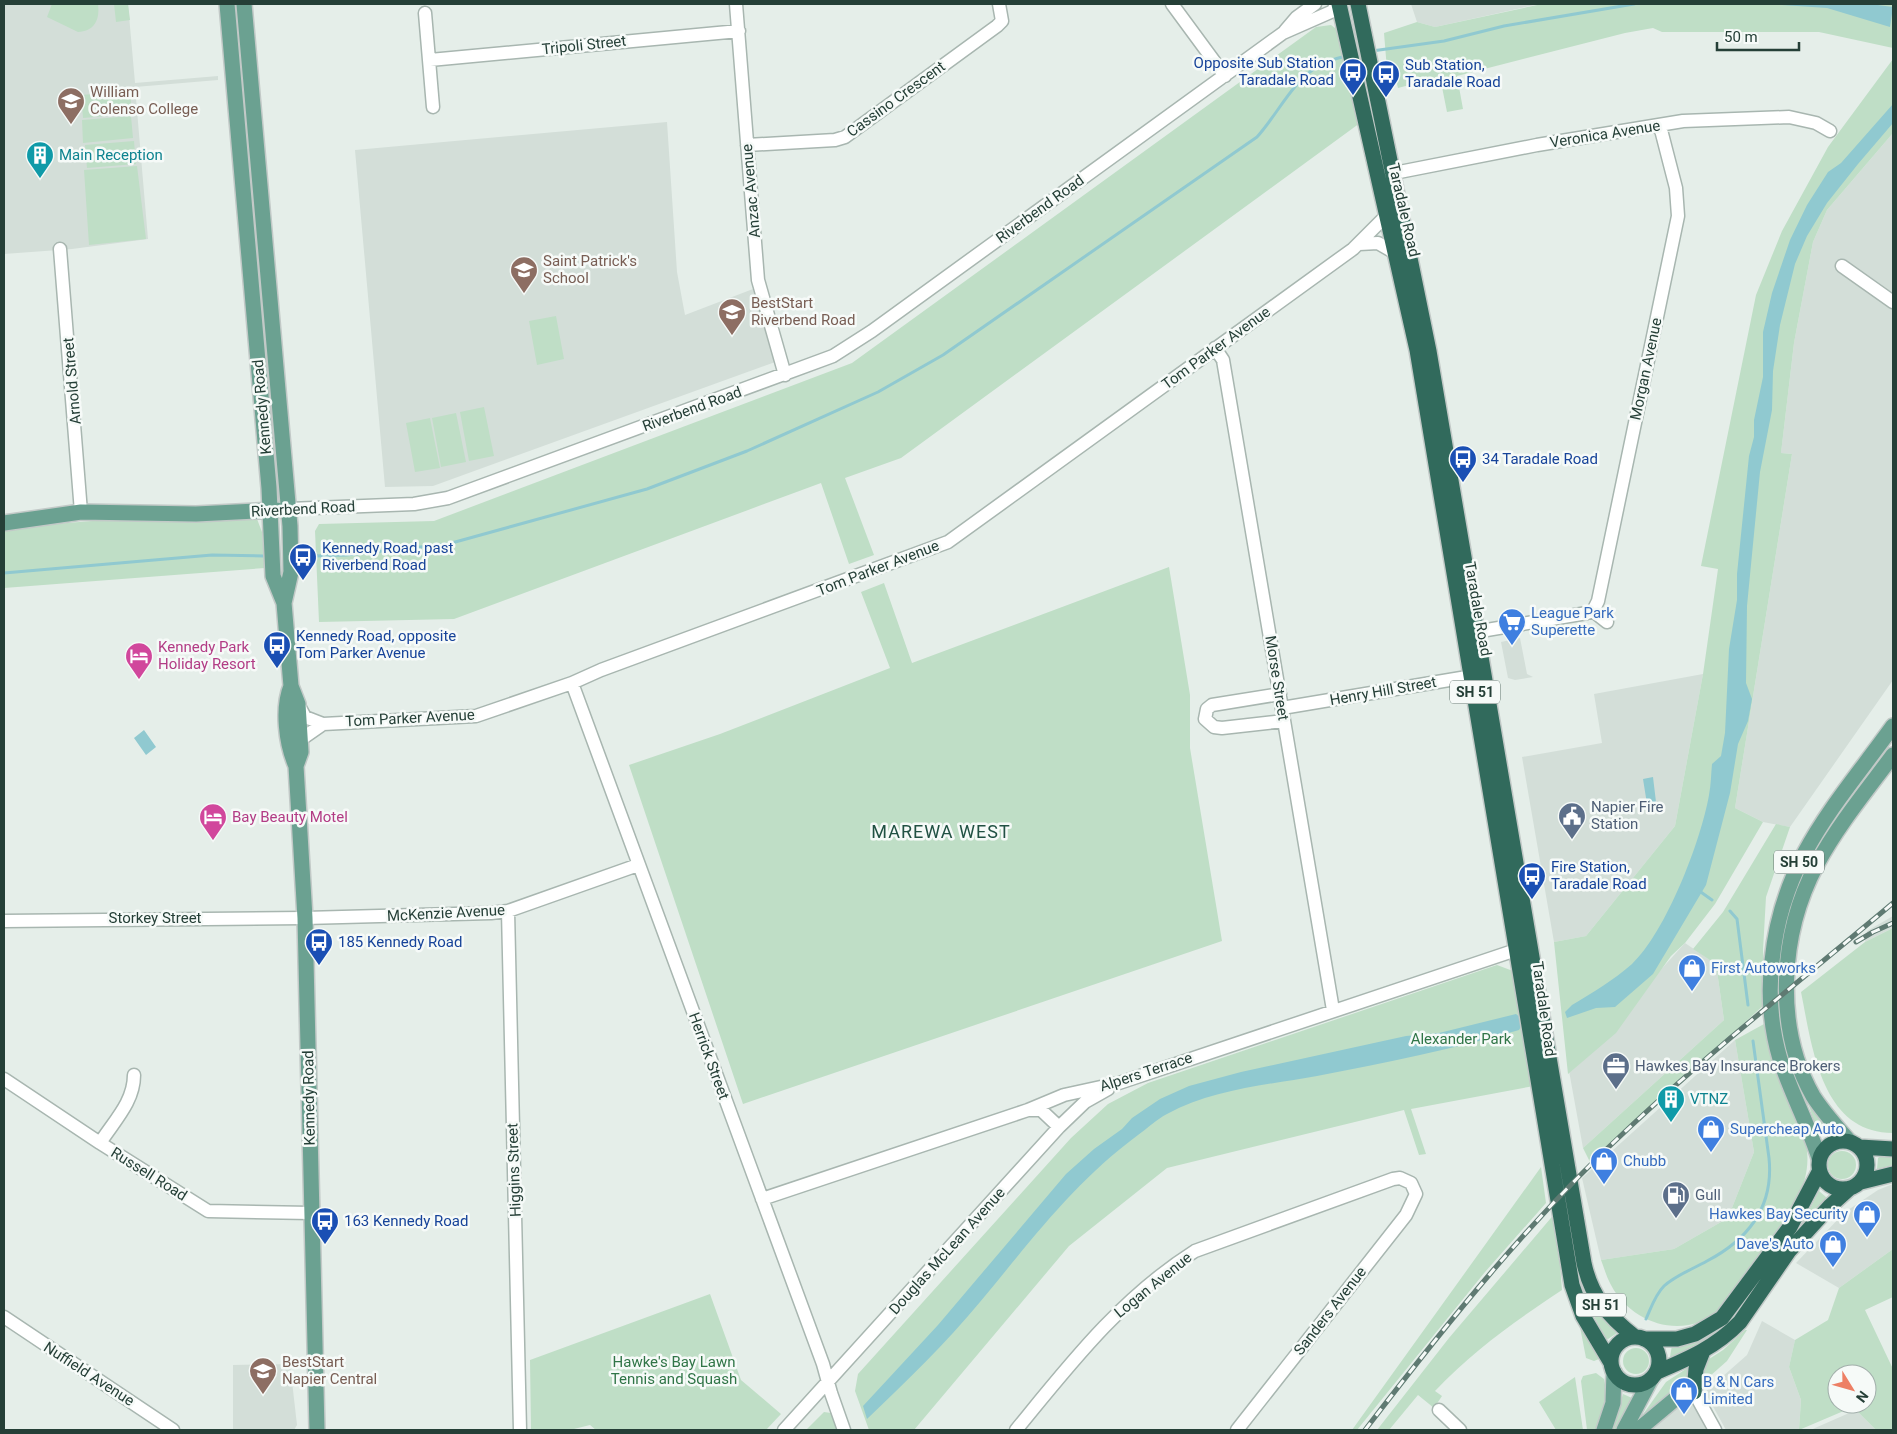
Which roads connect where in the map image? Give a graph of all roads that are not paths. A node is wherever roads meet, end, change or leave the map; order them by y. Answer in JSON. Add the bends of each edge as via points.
{"nodes":[{"id":1,"x":227,"y":4,"type":"edge"},
{"id":2,"x":244,"y":4,"type":"edge"},
{"id":3,"x":736,"y":4,"type":"edge"},
{"id":4,"x":999,"y":4,"type":"edge"},
{"id":5,"x":1172,"y":4,"type":"edge"},
{"id":6,"x":1315,"y":4,"type":"edge"},
{"id":7,"x":1338,"y":4,"type":"edge"},
{"id":8,"x":1358,"y":4,"type":"edge"},
{"id":9,"x":425,"y":13,"type":"dead end"},
{"id":10,"x":738,"y":31,"type":"junction"},
{"id":11,"x":1283,"y":33,"type":"junction"},
{"id":12,"x":430,"y":60,"type":"junction"},
{"id":13,"x":1225,"y":76,"type":"junction"},
{"id":14,"x":433,"y":107,"type":"dead end"},
{"id":15,"x":1660,"y":126,"type":"junction"},
{"id":16,"x":1830,"y":130,"type":"dead end"},
{"id":17,"x":747,"y":145,"type":"junction"},
{"id":18,"x":1386,"y":174,"type":"junction"},
{"id":19,"x":261,"y":208,"type":"junction"},
{"id":20,"x":245,"y":209,"type":"junction"},
{"id":21,"x":1388,"y":214,"type":"junction"},
{"id":22,"x":1359,"y":244,"type":"junction"},
{"id":23,"x":60,"y":249,"type":"dead end"},
{"id":24,"x":1397,"y":254,"type":"junction"},
{"id":25,"x":1842,"y":266,"type":"dead end"},
{"id":26,"x":1893,"y":302,"type":"edge"},
{"id":27,"x":1215,"y":348,"type":"junction"},
{"id":28,"x":785,"y":375,"type":"junction"},
{"id":29,"x":289,"y":509,"type":"junction"},
{"id":30,"x":269,"y":510,"type":"junction"},
{"id":31,"x":81,"y":512,"type":"junction"},
{"id":32,"x":4,"y":523,"type":"edge"},
{"id":33,"x":284,"y":603,"type":"junction"},
{"id":34,"x":1593,"y":611,"type":"junction"},
{"id":35,"x":1608,"y":622,"type":"dead end"},
{"id":36,"x":1471,"y":633,"type":"junction"},
{"id":37,"x":1478,"y":675,"type":"junction"},
{"id":38,"x":572,"y":683,"type":"junction"},
{"id":39,"x":290,"y":686,"type":"junction"},
{"id":40,"x":1280,"y":694,"type":"junction"},
{"id":41,"x":298,"y":704,"type":"junction"},
{"id":42,"x":1282,"y":708,"type":"junction"},
{"id":43,"x":1284,"y":722,"type":"junction"},
{"id":44,"x":323,"y":724,"type":"junction"},
{"id":45,"x":1893,"y":726,"type":"edge"},
{"id":46,"x":300,"y":740,"type":"junction"},
{"id":47,"x":1893,"y":755,"type":"edge"},
{"id":48,"x":296,"y":766,"type":"junction"},
{"id":49,"x":638,"y":864,"type":"junction"},
{"id":50,"x":508,"y":910,"type":"junction"},
{"id":51,"x":305,"y":918,"type":"junction"},
{"id":52,"x":4,"y":921,"type":"edge"},
{"id":53,"x":1524,"y":947,"type":"junction"},
{"id":54,"x":1333,"y":1010,"type":"junction"},
{"id":55,"x":134,"y":1075,"type":"dead end"},
{"id":56,"x":4,"y":1079,"type":"edge"},
{"id":57,"x":1119,"y":1083,"type":"junction"},
{"id":58,"x":1028,"y":1110,"type":"junction"},
{"id":59,"x":1060,"y":1127,"type":"junction"},
{"id":60,"x":100,"y":1143,"type":"junction"},
{"id":61,"x":1854,"y":1144,"type":"junction"},
{"id":62,"x":1893,"y":1149,"type":"edge"},
{"id":63,"x":1819,"y":1165,"type":"junction"},
{"id":64,"x":1893,"y":1174,"type":"edge"},
{"id":65,"x":1855,"y":1185,"type":"junction"},
{"id":66,"x":1415,"y":1189,"type":"joint"},
{"id":67,"x":762,"y":1199,"type":"junction"},
{"id":68,"x":312,"y":1213,"type":"junction"},
{"id":69,"x":4,"y":1317,"type":"edge"},
{"id":70,"x":1640,"y":1338,"type":"junction"},
{"id":71,"x":1703,"y":1352,"type":"junction"},
{"id":72,"x":1612,"y":1367,"type":"junction"},
{"id":73,"x":1654,"y":1376,"type":"junction"},
{"id":74,"x":828,"y":1382,"type":"junction"},
{"id":75,"x":1694,"y":1392,"type":"junction"},
{"id":76,"x":1439,"y":1410,"type":"dead end"},
{"id":77,"x":173,"y":1430,"type":"edge"},
{"id":78,"x":317,"y":1430,"type":"edge"},
{"id":79,"x":520,"y":1430,"type":"edge"},
{"id":80,"x":784,"y":1430,"type":"edge"},
{"id":81,"x":844,"y":1430,"type":"edge"},
{"id":82,"x":1016,"y":1430,"type":"edge"},
{"id":83,"x":1237,"y":1430,"type":"edge"},
{"id":84,"x":1460,"y":1430,"type":"edge"},
{"id":85,"x":1604,"y":1430,"type":"edge"},
{"id":86,"x":1624,"y":1430,"type":"edge"},
{"id":87,"x":1638,"y":1430,"type":"edge"},
{"id":88,"x":1715,"y":1430,"type":"edge"}],
"edges":[{"from":1,"to":20,"type":"main road","name":"Kennedy Road"},
{"from":2,"to":19,"type":"main road","name":"Kennedy Road"},
{"from":3,"to":10,"type":"street","name":"Anzac Avenue"},
{"from":4,"to":17,"type":"street","name":"Cassino Crescent","via":[[1006,22],[840,139]]},
{"from":5,"to":13,"type":"street"},
{"from":6,"to":11,"type":"street","name":"Riverbend Road"},
{"from":7,"to":11,"type":"street","name":"Riverbend Road","via":[[1332,11]]},
{"from":7,"to":18,"type":"highway","name":"Taradale Road","number":"SH 51","via":[[1356,79]]},
{"from":8,"to":18,"type":"highway","name":"Taradale Road","number":"SH 51","via":[[1373,78]]},
{"from":9,"to":12,"type":"street"},
{"from":10,"to":12,"type":"street","name":"Tripoli Street"},
{"from":10,"to":17,"type":"street","name":"Anzac Avenue"},
{"from":11,"to":13,"type":"street","name":"Riverbend Road"},
{"from":12,"to":14,"type":"street"},
{"from":13,"to":28,"type":"street","name":"Riverbend Road","via":[[857,342],[833,356]]},
{"from":15,"to":16,"type":"street","name":"Veronica Avenue","via":[[1683,121],[1790,117]]},
{"from":15,"to":18,"type":"street","name":"Veronica Avenue","via":[[1537,145]]},
{"from":15,"to":34,"type":"street","name":"Morgan Avenue","via":[[1676,188],[1678,216],[1598,601]]},
{"from":17,"to":28,"type":"street","name":"Anzac Avenue","via":[[759,287]]},
{"from":18,"to":21,"type":"highway","name":"Taradale Road","number":"SH 51"},
{"from":18,"to":36,"type":"highway","name":"Taradale Road","number":"SH 51","via":[[1428,342]]},
{"from":19,"to":20,"type":"main road"},
{"from":19,"to":29,"type":"main road","name":"Kennedy Road"},
{"from":20,"to":30,"type":"main road","name":"Kennedy Road"},
{"from":21,"to":22,"type":"street","name":"Tom Parker Avenue"},
{"from":21,"to":24,"type":"highway","name":"Taradale Road","number":"SH 51"},
{"from":22,"to":24,"type":"street","via":[[1378,243]]},
{"from":22,"to":27,"type":"street","name":"Tom Parker Avenue"},
{"from":23,"to":31,"type":"street","name":"Arnold Street"},
{"from":24,"to":36,"type":"highway","name":"Taradale Road","number":"SH 51"},
{"from":25,"to":26,"type":"street"},
{"from":27,"to":38,"type":"street","name":"Tom Parker Avenue","via":[[948,542]]},
{"from":27,"to":40,"type":"street","name":"Morse Street","via":[[1223,360]]},
{"from":28,"to":29,"type":"street","name":"Riverbend Road","via":[[448,498],[414,504]]},
{"from":29,"to":30,"type":"main road","name":"Riverbend Road"},
{"from":29,"to":33,"type":"main road","name":"Kennedy Road","via":[[291,572]]},
{"from":30,"to":31,"type":"main road","name":"Riverbend Road","via":[[196,514]]},
{"from":30,"to":33,"type":"main road","name":"Kennedy Road","via":[[273,576]]},
{"from":31,"to":32,"type":"main road","name":"Riverbend Road"},
{"from":33,"to":39,"type":"main road","name":"Kennedy Road"},
{"from":34,"to":35,"type":"street"},
{"from":34,"to":36,"type":"street"},
{"from":36,"to":37,"type":"highway","name":"Taradale Road","number":"SH 51"},
{"from":37,"to":42,"type":"street","name":"Henry Hill Street"},
{"from":37,"to":53,"type":"highway","name":"Taradale Road","number":"SH 51"},
{"from":38,"to":44,"type":"street","name":"Tom Parker Avenue","via":[[476,716]]},
{"from":38,"to":49,"type":"street","name":"Herrick Street"},
{"from":39,"to":41,"type":"main road","name":"Kennedy Road"},
{"from":39,"to":48,"type":"main road","name":"Kennedy Road","via":[[286,698],[290,754]]},
{"from":40,"to":42,"type":"street","name":"Morse Street"},
{"from":40,"to":43,"type":"street","via":[[1212,705],[1207,709],[1205,719],[1214,727],[1222,728]]},
{"from":41,"to":44,"type":"street","via":[[305,716]]},
{"from":41,"to":46,"type":"main road","name":"Kennedy Road"},
{"from":42,"to":43,"type":"street","name":"Morse Street"},
{"from":43,"to":54,"type":"street","name":"Morse Street"},
{"from":44,"to":46,"type":"street"},
{"from":45,"to":63,"type":"main road","number":"SH 50","via":[[1804,851],[1788,886],[1775,931],[1770,994],[1773,1023],[1780,1058]]},
{"from":46,"to":48,"type":"main road","name":"Kennedy Road","via":[[301,752]]},
{"from":47,"to":61,"type":"main road","number":"SH 50","via":[[1817,864],[1798,912],[1787,968],[1789,1022],[1801,1068],[1814,1096]]},
{"from":48,"to":51,"type":"main road","name":"Kennedy Road"},
{"from":49,"to":50,"type":"street","name":"McKenzie Avenue"},
{"from":49,"to":67,"type":"street","name":"Herrick Street"},
{"from":50,"to":51,"type":"street","name":"McKenzie Avenue"},
{"from":50,"to":79,"type":"street","name":"Higgins Street"},
{"from":51,"to":52,"type":"street","name":"Storkey Street"},
{"from":51,"to":68,"type":"main road","name":"Kennedy Road"},
{"from":53,"to":54,"type":"street","name":"Alpers Terrace"},
{"from":53,"to":70,"type":"highway","name":"Taradale Road","number":"SH 51","via":[[1587,1278],[1605,1311]]},
{"from":53,"to":72,"type":"highway","name":"Taradale Road","number":"SH 51","via":[[1572,1285],[1583,1316]]},
{"from":54,"to":57,"type":"street","name":"Alpers Terrace"},
{"from":55,"to":60,"type":"street","via":[[134,1089],[129,1101]]},
{"from":56,"to":60,"type":"street","name":"Russell Road"},
{"from":57,"to":58,"type":"street","name":"Alpers Terrace","via":[[1064,1095]]},
{"from":57,"to":59,"type":"street","name":"Douglas McLean Avenue","via":[[1085,1102]]},
{"from":58,"to":59,"type":"street","via":[[1041,1110]]},
{"from":58,"to":67,"type":"street","name":"Alpers Terrace"},
{"from":59,"to":74,"type":"street","name":"Douglas McLean Avenue"},
{"from":60,"to":68,"type":"street","name":"Russell Road","via":[[208,1211]]},
{"from":61,"to":62,"type":"highway"},
{"from":61,"to":63,"type":"highway","via":[[1841,1140],[1827,1146]]},
{"from":61,"to":65,"type":"highway","number":"SH 50","via":[[1867,1161],[1867,1169]]},
{"from":63,"to":65,"type":"highway","number":"SH 50","via":[[1823,1179],[1835,1188]]},
{"from":63,"to":70,"type":"highway","via":[[1790,1227],[1722,1318],[1686,1337]]},
{"from":64,"to":65,"type":"highway","number":"SH 50"},
{"from":65,"to":71,"type":"highway","via":[[1830,1206],[1794,1246],[1740,1322]]},
{"from":66,"to":82,"type":"street","name":"Logan Avenue","via":[[1404,1179],[1393,1179],[1194,1251],[1119,1309]]},
{"from":66,"to":83,"type":"street","name":"Sanders Avenue","via":[[1415,1199],[1406,1215]]},
{"from":67,"to":74,"type":"street","name":"Herrick Street"},
{"from":68,"to":78,"type":"main road","name":"Kennedy Road"},
{"from":69,"to":77,"type":"street","name":"Nuffield Avenue"},
{"from":70,"to":72,"type":"highway","number":"SH 51","via":[[1618,1345],[1612,1356]]},
{"from":70,"to":73,"type":"highway","number":"SH 51","via":[[1651,1343],[1659,1356]]},
{"from":71,"to":73,"type":"highway"},
{"from":71,"to":75,"type":"highway","via":[[1696,1369]]},
{"from":72,"to":73,"type":"highway","number":"SH 51","via":[[1622,1381],[1634,1385],[1646,1383]]},
{"from":72,"to":85,"type":"main road","number":"SH 51","via":[[1613,1403]]},
{"from":73,"to":86,"type":"main road"},
{"from":74,"to":80,"type":"street","name":"Douglas McLean Avenue"},
{"from":74,"to":81,"type":"street","name":"Herrick Street"},
{"from":75,"to":87,"type":"main road","via":[[1680,1395]]},
{"from":75,"to":88,"type":"street"},
{"from":76,"to":84,"type":"street"}]}
